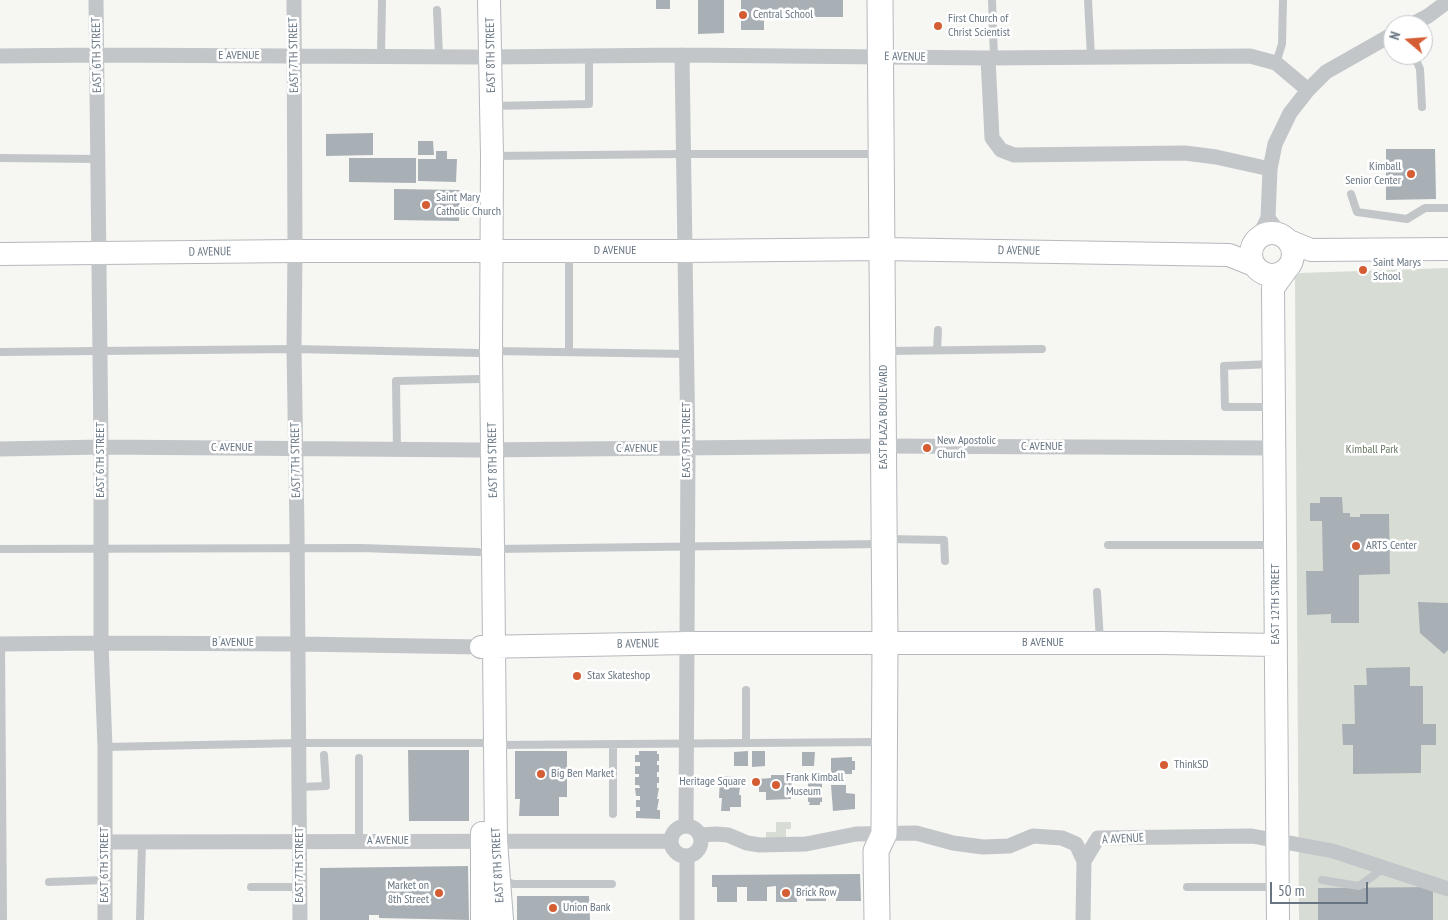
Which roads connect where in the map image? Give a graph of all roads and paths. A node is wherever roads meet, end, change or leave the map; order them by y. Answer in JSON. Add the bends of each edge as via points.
{"nodes":[{"id":1,"x":96,"y":0,"type":"edge"},
{"id":2,"x":294,"y":0,"type":"edge"},
{"id":3,"x":382,"y":0,"type":"edge"},
{"id":4,"x":476,"y":0,"type":"edge"},
{"id":5,"x":490,"y":0,"type":"edge"},
{"id":6,"x":880,"y":0,"type":"edge"},
{"id":7,"x":992,"y":0,"type":"edge"},
{"id":8,"x":1088,"y":0,"type":"edge"},
{"id":9,"x":1283,"y":0,"type":"edge"},
{"id":10,"x":1448,"y":1,"type":"edge"},
{"id":11,"x":437,"y":10,"type":"dead end"},
{"id":12,"x":1429,"y":15,"type":"edge"},
{"id":13,"x":1383,"y":40,"type":"edge"},
{"id":14,"x":98,"y":55,"type":"junction"},
{"id":15,"x":682,"y":55,"type":"junction"},
{"id":16,"x":0,"y":56,"type":"edge"},
{"id":17,"x":295,"y":56,"type":"junction"},
{"id":18,"x":381,"y":56,"type":"junction"},
{"id":19,"x":439,"y":56,"type":"junction"},
{"id":20,"x":589,"y":56,"type":"junction"},
{"id":21,"x":881,"y":56,"type":"junction"},
{"id":22,"x":484,"y":57,"type":"junction"},
{"id":23,"x":1091,"y":57,"type":"junction"},
{"id":24,"x":991,"y":58,"type":"junction"},
{"id":25,"x":1276,"y":63,"type":"junction"},
{"id":26,"x":1418,"y":65,"type":"edge"},
{"id":27,"x":1308,"y":90,"type":"junction"},
{"id":28,"x":491,"y":106,"type":"junction"},
{"id":29,"x":1422,"y":107,"type":"dead end"},
{"id":30,"x":684,"y":154,"type":"junction"},
{"id":31,"x":882,"y":154,"type":"junction"},
{"id":32,"x":492,"y":156,"type":"junction"},
{"id":33,"x":0,"y":158,"type":"edge"},
{"id":34,"x":98,"y":160,"type":"junction"},
{"id":35,"x":1270,"y":169,"type":"junction"},
{"id":36,"x":1351,"y":194,"type":"dead end"},
{"id":37,"x":1448,"y":208,"type":"edge"},
{"id":38,"x":883,"y":249,"type":"junction"},
{"id":39,"x":1448,"y":249,"type":"edge"},
{"id":40,"x":295,"y":251,"type":"junction"},
{"id":41,"x":485,"y":251,"type":"junction"},
{"id":42,"x":569,"y":251,"type":"junction"},
{"id":43,"x":684,"y":251,"type":"junction"},
{"id":44,"x":99,"y":253,"type":"junction"},
{"id":45,"x":1271,"y":253,"type":"junction"},
{"id":46,"x":0,"y":254,"type":"edge"},
{"id":47,"x":938,"y":330,"type":"dead end"},
{"id":48,"x":294,"y":349,"type":"junction"},
{"id":49,"x":1042,"y":349,"type":"dead end"},
{"id":50,"x":937,"y":350,"type":"junction"},
{"id":51,"x":100,"y":351,"type":"junction"},
{"id":52,"x":884,"y":351,"type":"junction"},
{"id":53,"x":0,"y":352,"type":"edge"},
{"id":54,"x":485,"y":352,"type":"junction"},
{"id":55,"x":570,"y":352,"type":"junction"},
{"id":56,"x":687,"y":354,"type":"junction"},
{"id":57,"x":1274,"y":364,"type":"junction"},
{"id":58,"x":479,"y":379,"type":"junction"},
{"id":59,"x":1274,"y":407,"type":"junction"},
{"id":60,"x":101,"y":446,"type":"junction"},
{"id":61,"x":884,"y":446,"type":"junction"},
{"id":62,"x":295,"y":448,"type":"junction"},
{"id":63,"x":688,"y":448,"type":"junction"},
{"id":64,"x":1274,"y":448,"type":"junction"},
{"id":65,"x":0,"y":449,"type":"edge"},
{"id":66,"x":397,"y":449,"type":"junction"},
{"id":67,"x":486,"y":450,"type":"junction"},
{"id":68,"x":885,"y":542,"type":"junction"},
{"id":69,"x":1108,"y":545,"type":"dead end"},
{"id":70,"x":1275,"y":545,"type":"junction"},
{"id":71,"x":687,"y":546,"type":"junction"},
{"id":72,"x":100,"y":548,"type":"junction"},
{"id":73,"x":298,"y":548,"type":"junction"},
{"id":74,"x":0,"y":549,"type":"edge"},
{"id":75,"x":486,"y":550,"type":"junction"},
{"id":76,"x":945,"y":561,"type":"dead end"},
{"id":77,"x":1097,"y":592,"type":"dead end"},
{"id":78,"x":101,"y":643,"type":"junction"},
{"id":79,"x":688,"y":643,"type":"junction"},
{"id":80,"x":885,"y":643,"type":"junction"},
{"id":81,"x":1100,"y":643,"type":"junction"},
{"id":82,"x":1,"y":644,"type":"edge"},
{"id":83,"x":298,"y":644,"type":"junction"},
{"id":84,"x":1276,"y":645,"type":"junction"},
{"id":85,"x":488,"y":646,"type":"junction"},
{"id":86,"x":746,"y":690,"type":"dead end"},
{"id":87,"x":884,"y":742,"type":"junction"},
{"id":88,"x":299,"y":743,"type":"junction"},
{"id":89,"x":746,"y":743,"type":"junction"},
{"id":90,"x":488,"y":744,"type":"junction"},
{"id":91,"x":612,"y":744,"type":"junction"},
{"id":92,"x":686,"y":744,"type":"junction"},
{"id":93,"x":105,"y":746,"type":"junction"},
{"id":94,"x":324,"y":755,"type":"dead end"},
{"id":95,"x":359,"y":758,"type":"dead end"},
{"id":96,"x":300,"y":787,"type":"junction"},
{"id":97,"x":613,"y":814,"type":"dead end"},
{"id":98,"x":686,"y":826,"type":"junction"},
{"id":99,"x":884,"y":834,"type":"junction"},
{"id":100,"x":701,"y":835,"type":"junction"},
{"id":101,"x":300,"y":840,"type":"junction"},
{"id":102,"x":1278,"y":840,"type":"junction"},
{"id":103,"x":142,"y":841,"type":"junction"},
{"id":104,"x":358,"y":841,"type":"junction"},
{"id":105,"x":489,"y":841,"type":"junction"},
{"id":106,"x":671,"y":841,"type":"junction"},
{"id":107,"x":106,"y":842,"type":"junction"},
{"id":108,"x":687,"y":857,"type":"junction"},
{"id":109,"x":1084,"y":861,"type":"junction"},
{"id":110,"x":1386,"y":867,"type":"junction"},
{"id":111,"x":498,"y":878,"type":"junction"},
{"id":112,"x":105,"y":880,"type":"junction"},
{"id":113,"x":1322,"y":880,"type":"dead end"},
{"id":114,"x":49,"y":882,"type":"dead end"},
{"id":115,"x":612,"y":884,"type":"dead end"},
{"id":116,"x":251,"y":887,"type":"dead end"},
{"id":117,"x":300,"y":887,"type":"junction"},
{"id":118,"x":1187,"y":887,"type":"dead end"},
{"id":119,"x":1278,"y":887,"type":"junction"},
{"id":120,"x":1448,"y":889,"type":"edge"},
{"id":121,"x":3,"y":920,"type":"edge"},
{"id":122,"x":105,"y":920,"type":"edge"},
{"id":123,"x":140,"y":920,"type":"edge"},
{"id":124,"x":300,"y":920,"type":"edge"},
{"id":125,"x":482,"y":920,"type":"edge"},
{"id":126,"x":502,"y":920,"type":"edge"},
{"id":127,"x":687,"y":920,"type":"edge"},
{"id":128,"x":877,"y":920,"type":"edge"},
{"id":129,"x":892,"y":920,"type":"edge"},
{"id":130,"x":1083,"y":920,"type":"edge"},
{"id":131,"x":1278,"y":920,"type":"edge"}],
"edges":[{"from":1,"to":14,"type":"street","name":"EAST 6TH STREET"},
{"from":2,"to":17,"type":"street","name":"EAST 7TH STREET"},
{"from":3,"to":18,"type":"lane"},
{"from":4,"to":22,"type":"street","name":"EAST 8TH STREET"},
{"from":5,"to":22,"type":"street","name":"EAST 8TH STREET"},
{"from":6,"to":21,"type":"main road","name":"EAST PLAZA BOULEVARD"},
{"from":7,"to":24,"type":"lane"},
{"from":8,"to":23,"type":"lane"},
{"from":9,"to":25,"type":"lane","via":[[1282,44]]},
{"from":10,"to":12,"type":"street"},
{"from":11,"to":19,"type":"lane"},
{"from":13,"to":27,"type":"street","via":[[1326,72]]},
{"from":14,"to":16,"type":"street","name":"E AVENUE"},
{"from":14,"to":17,"type":"street","name":"E AVENUE"},
{"from":14,"to":34,"type":"street","name":"EAST 6TH STREET"},
{"from":15,"to":20,"type":"street","name":"E AVENUE"},
{"from":15,"to":21,"type":"street","name":"E AVENUE"},
{"from":15,"to":30,"type":"street","name":"EAST 9TH STREET"},
{"from":17,"to":18,"type":"street","name":"E AVENUE"},
{"from":17,"to":40,"type":"street","name":"EAST 7TH STREET"},
{"from":18,"to":19,"type":"street","name":"E AVENUE"},
{"from":19,"to":22,"type":"street","name":"E AVENUE"},
{"from":20,"to":22,"type":"street","name":"E AVENUE"},
{"from":20,"to":28,"type":"lane","via":[[589,104]]},
{"from":21,"to":24,"type":"street","name":"E AVENUE"},
{"from":21,"to":31,"type":"main road","name":"EAST PLAZA BOULEVARD"},
{"from":22,"to":28,"type":"street","name":"EAST 8TH STREET"},
{"from":22,"to":41,"type":"street","name":"EAST 8TH STREET"},
{"from":23,"to":24,"type":"street","name":"E AVENUE"},
{"from":23,"to":25,"type":"street","name":"E AVENUE","via":[[1250,56]]},
{"from":24,"to":35,"type":"street","via":[[992,138],[1001,150],[1014,155],[1185,153]]},
{"from":25,"to":27,"type":"street","name":"E AVENUE"},
{"from":26,"to":29,"type":"lane"},
{"from":27,"to":35,"type":"street","via":[[1290,113],[1276,144]]},
{"from":28,"to":32,"type":"street","name":"EAST 8TH STREET"},
{"from":30,"to":31,"type":"lane"},
{"from":30,"to":32,"type":"lane"},
{"from":30,"to":43,"type":"street","name":"EAST 9TH STREET"},
{"from":31,"to":38,"type":"main road","name":"EAST PLAZA BOULEVARD"},
{"from":32,"to":41,"type":"street","name":"EAST 8TH STREET"},
{"from":33,"to":34,"type":"lane"},
{"from":34,"to":44,"type":"street","name":"EAST 6TH STREET"},
{"from":35,"to":45,"type":"street"},
{"from":36,"to":37,"type":"lane","via":[[1357,212],[1407,219],[1425,208]]},
{"from":38,"to":43,"type":"street","name":"D AVENUE"},
{"from":38,"to":45,"type":"street","name":"D AVENUE"},
{"from":38,"to":52,"type":"main road","name":"EAST PLAZA BOULEVARD"},
{"from":39,"to":45,"type":"street","name":"D AVENUE"},
{"from":40,"to":41,"type":"street","name":"D AVENUE"},
{"from":40,"to":44,"type":"street","name":"D AVENUE"},
{"from":40,"to":48,"type":"street","name":"EAST 7TH STREET"},
{"from":41,"to":42,"type":"street","name":"D AVENUE"},
{"from":41,"to":54,"type":"street","name":"EAST 8TH STREET"},
{"from":42,"to":43,"type":"street","name":"D AVENUE"},
{"from":42,"to":55,"type":"lane"},
{"from":43,"to":56,"type":"street","name":"EAST 9TH STREET"},
{"from":44,"to":46,"type":"street","name":"D AVENUE"},
{"from":44,"to":51,"type":"street","name":"EAST 6TH STREET"},
{"from":45,"to":57,"type":"street","name":"EAST 12TH STREET"},
{"from":47,"to":50,"type":"lane"},
{"from":48,"to":51,"type":"lane"},
{"from":48,"to":54,"type":"lane"},
{"from":48,"to":62,"type":"street","name":"EAST 7TH STREET"},
{"from":49,"to":50,"type":"lane"},
{"from":50,"to":52,"type":"lane"},
{"from":51,"to":53,"type":"lane"},
{"from":51,"to":60,"type":"street","name":"EAST 6TH STREET"},
{"from":52,"to":61,"type":"main road","name":"EAST PLAZA BOULEVARD"},
{"from":54,"to":55,"type":"lane"},
{"from":54,"to":58,"type":"street","name":"EAST 8TH STREET"},
{"from":54,"to":67,"type":"street","name":"EAST 8TH STREET"},
{"from":55,"to":56,"type":"lane"},
{"from":56,"to":63,"type":"street","name":"EAST 9TH STREET"},
{"from":57,"to":59,"type":"street","name":"EAST 12TH STREET"},
{"from":57,"to":59,"type":"lane","via":[[1224,366],[1225,407]]},
{"from":58,"to":66,"type":"lane","via":[[396,381]]},
{"from":58,"to":67,"type":"street","name":"EAST 8TH STREET"},
{"from":59,"to":64,"type":"street","name":"EAST 12TH STREET"},
{"from":60,"to":62,"type":"street","name":"C AVENUE"},
{"from":60,"to":65,"type":"street","name":"C AVENUE"},
{"from":60,"to":72,"type":"street","name":"EAST 6TH STREET"},
{"from":61,"to":63,"type":"street","name":"C AVENUE"},
{"from":61,"to":64,"type":"street","name":"C AVENUE"},
{"from":61,"to":68,"type":"main road","name":"EAST PLAZA BOULEVARD"},
{"from":62,"to":66,"type":"street","name":"C AVENUE"},
{"from":62,"to":73,"type":"street","name":"EAST 7TH STREET"},
{"from":63,"to":67,"type":"street","name":"C AVENUE"},
{"from":63,"to":71,"type":"street","name":"EAST 9TH STREET"},
{"from":64,"to":70,"type":"street","name":"EAST 12TH STREET"},
{"from":66,"to":67,"type":"street","name":"C AVENUE"},
{"from":67,"to":75,"type":"street","name":"EAST 8TH STREET"},
{"from":68,"to":71,"type":"lane"},
{"from":68,"to":76,"type":"lane","via":[[944,540]]},
{"from":68,"to":80,"type":"main road","name":"EAST PLAZA BOULEVARD"},
{"from":69,"to":70,"type":"lane"},
{"from":70,"to":84,"type":"street","name":"EAST 12TH STREET"},
{"from":71,"to":75,"type":"lane"},
{"from":71,"to":79,"type":"street","name":"EAST 9TH STREET"},
{"from":72,"to":73,"type":"lane"},
{"from":72,"to":74,"type":"lane"},
{"from":72,"to":78,"type":"street","name":"EAST 6TH STREET"},
{"from":73,"to":75,"type":"lane"},
{"from":73,"to":83,"type":"street","name":"EAST 7TH STREET"},
{"from":75,"to":85,"type":"street","name":"EAST 8TH STREET"},
{"from":77,"to":81,"type":"lane"},
{"from":78,"to":82,"type":"street","name":"B AVENUE"},
{"from":78,"to":83,"type":"street","name":"B AVENUE"},
{"from":78,"to":93,"type":"street","name":"EAST 6TH STREET"},
{"from":79,"to":80,"type":"street","name":"B AVENUE"},
{"from":79,"to":85,"type":"street","name":"B AVENUE"},
{"from":79,"to":92,"type":"street","name":"EAST 9TH STREET"},
{"from":80,"to":81,"type":"street","name":"B AVENUE"},
{"from":80,"to":87,"type":"main road","name":"EAST PLAZA BOULEVARD"},
{"from":81,"to":84,"type":"street","name":"B AVENUE"},
{"from":82,"to":121,"type":"lane"},
{"from":83,"to":85,"type":"street","name":"B AVENUE"},
{"from":83,"to":88,"type":"street","name":"EAST 7TH STREET"},
{"from":84,"to":102,"type":"street","name":"EAST 12TH STREET"},
{"from":85,"to":90,"type":"street","name":"EAST 8TH STREET"},
{"from":86,"to":89,"type":"lane"},
{"from":87,"to":89,"type":"lane"},
{"from":87,"to":99,"type":"main road","name":"EAST PLAZA BOULEVARD"},
{"from":88,"to":90,"type":"lane"},
{"from":88,"to":93,"type":"lane"},
{"from":88,"to":96,"type":"street","name":"EAST 7TH STREET"},
{"from":89,"to":92,"type":"lane"},
{"from":90,"to":91,"type":"lane"},
{"from":90,"to":105,"type":"street","name":"EAST 8TH STREET"},
{"from":91,"to":92,"type":"lane"},
{"from":91,"to":97,"type":"lane"},
{"from":92,"to":98,"type":"street","name":"EAST 9TH STREET"},
{"from":93,"to":107,"type":"street","name":"EAST 6TH STREET"},
{"from":94,"to":96,"type":"lane","via":[[326,786]]},
{"from":95,"to":104,"type":"lane"},
{"from":96,"to":101,"type":"street","name":"EAST 7TH STREET"},
{"from":98,"to":100,"type":"street","via":[[695,828]]},
{"from":98,"to":106,"type":"street","via":[[677,829]]},
{"from":99,"to":100,"type":"street","via":[[856,834],[806,844],[760,845],[728,835]]},
{"from":99,"to":109,"type":"street","via":[[916,833],[983,847],[1009,846],[1033,836],[1062,838],[1076,844]]},
{"from":99,"to":128,"type":"main road","name":"EAST PLAZA BOULEVARD","via":[[876,851]]},
{"from":99,"to":129,"type":"main road","name":"EAST PLAZA BOULEVARD","via":[[893,850]]},
{"from":100,"to":108,"type":"street","via":[[699,850]]},
{"from":101,"to":103,"type":"street","name":"A AVENUE"},
{"from":101,"to":104,"type":"street","name":"A AVENUE"},
{"from":101,"to":117,"type":"street","name":"EAST 7TH STREET"},
{"from":102,"to":109,"type":"street","name":"A AVENUE","via":[[1252,836],[1098,838]]},
{"from":102,"to":110,"type":"street","name":"A AVENUE","via":[[1333,851]]},
{"from":102,"to":119,"type":"street","name":"EAST 12TH STREET"},
{"from":103,"to":107,"type":"street","name":"A AVENUE"},
{"from":103,"to":123,"type":"lane"},
{"from":104,"to":105,"type":"street","name":"A AVENUE"},
{"from":105,"to":106,"type":"street","name":"A AVENUE"},
{"from":105,"to":111,"type":"street","name":"EAST 8TH STREET"},
{"from":105,"to":125,"type":"street","name":"EAST 8TH STREET"},
{"from":106,"to":108,"type":"street","via":[[677,854]]},
{"from":107,"to":112,"type":"street","name":"EAST 6TH STREET"},
{"from":108,"to":127,"type":"street"},
{"from":109,"to":130,"type":"street"},
{"from":110,"to":113,"type":"lane","via":[[1359,886]]},
{"from":110,"to":120,"type":"street","name":"A AVENUE"},
{"from":111,"to":115,"type":"lane","via":[[513,884]]},
{"from":111,"to":126,"type":"street","name":"EAST 8TH STREET"},
{"from":112,"to":114,"type":"lane"},
{"from":112,"to":122,"type":"street","name":"EAST 6TH STREET"},
{"from":116,"to":117,"type":"lane"},
{"from":117,"to":124,"type":"street","name":"EAST 7TH STREET"},
{"from":118,"to":119,"type":"lane"},
{"from":119,"to":131,"type":"street","name":"EAST 12TH STREET"}]}
